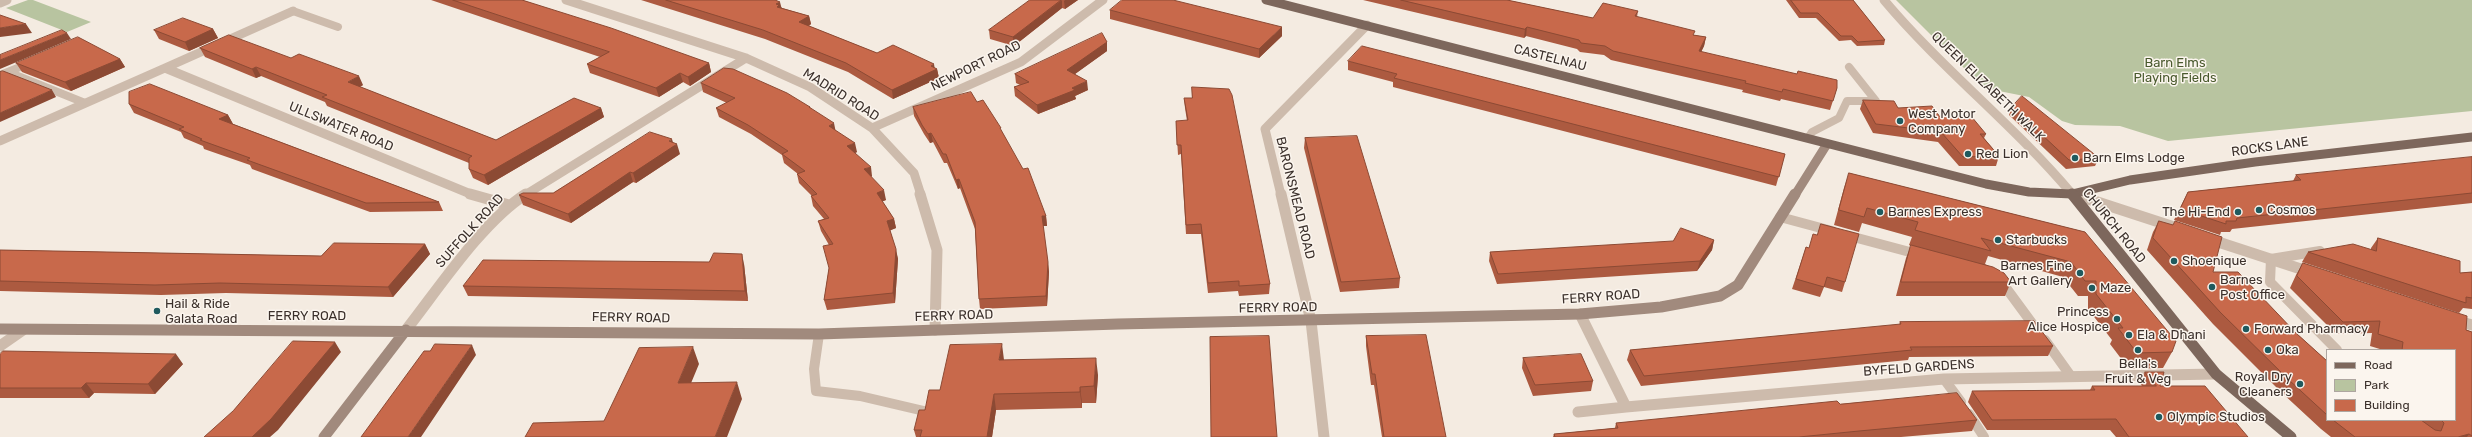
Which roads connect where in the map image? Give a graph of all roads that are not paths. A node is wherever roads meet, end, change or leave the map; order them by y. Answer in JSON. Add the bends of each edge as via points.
{"nodes":[{"id":1,"x":7,"y":0,"type":"edge"},
{"id":2,"x":566,"y":0,"type":"edge"},
{"id":3,"x":1103,"y":0,"type":"edge"},
{"id":4,"x":1266,"y":0,"type":"edge"},
{"id":5,"x":1884,"y":0,"type":"edge"},
{"id":6,"x":0,"y":3,"type":"edge"},
{"id":7,"x":293,"y":11,"type":"joint"},
{"id":8,"x":1367,"y":25,"type":"junction"},
{"id":9,"x":338,"y":27,"type":"dead end"},
{"id":10,"x":746,"y":58,"type":"junction"},
{"id":11,"x":38,"y":60,"type":"edge"},
{"id":12,"x":1849,"y":67,"type":"dead end"},
{"id":13,"x":165,"y":68,"type":"junction"},
{"id":14,"x":8,"y":72,"type":"junction"},
{"id":15,"x":0,"y":75,"type":"edge"},
{"id":16,"x":85,"y":103,"type":"junction"},
{"id":17,"x":872,"y":128,"type":"junction"},
{"id":18,"x":2472,"y":137,"type":"edge"},
{"id":19,"x":1808,"y":138,"type":"junction"},
{"id":20,"x":0,"y":141,"type":"edge"},
{"id":21,"x":1827,"y":144,"type":"junction"},
{"id":22,"x":2072,"y":194,"type":"junction"},
{"id":23,"x":509,"y":205,"type":"junction"},
{"id":24,"x":1780,"y":217,"type":"junction"},
{"id":25,"x":2183,"y":230,"type":"edge"},
{"id":26,"x":2196,"y":235,"type":"edge"},
{"id":27,"x":2333,"y":249,"type":"edge"},
{"id":28,"x":1930,"y":258,"type":"edge"},
{"id":29,"x":2271,"y":259,"type":"junction"},
{"id":30,"x":1990,"y":274,"type":"edge"},
{"id":31,"x":2324,"y":276,"type":"edge"},
{"id":32,"x":1580,"y":314,"type":"junction"},
{"id":33,"x":2442,"y":316,"type":"edge"},
{"id":34,"x":1311,"y":322,"type":"junction"},
{"id":35,"x":2472,"y":325,"type":"edge"},
{"id":36,"x":0,"y":329,"type":"edge"},
{"id":37,"x":23,"y":330,"type":"junction"},
{"id":38,"x":406,"y":330,"type":"junction"},
{"id":39,"x":935,"y":330,"type":"junction"},
{"id":40,"x":818,"y":334,"type":"junction"},
{"id":41,"x":0,"y":346,"type":"edge"},
{"id":42,"x":2336,"y":349,"type":"edge"},
{"id":43,"x":2216,"y":374,"type":"junction"},
{"id":44,"x":2070,"y":375,"type":"junction"},
{"id":45,"x":1944,"y":379,"type":"junction"},
{"id":46,"x":1626,"y":407,"type":"junction"},
{"id":47,"x":924,"y":411,"type":"edge"},
{"id":48,"x":1578,"y":412,"type":"dead end"},
{"id":49,"x":324,"y":437,"type":"edge"},
{"id":50,"x":1324,"y":437,"type":"edge"},
{"id":51,"x":1984,"y":437,"type":"edge"},
{"id":52,"x":2291,"y":437,"type":"edge"}],
"edges":[{"from":1,"to":6,"type":"street"},
{"from":2,"to":10,"type":"street","name":"MADRID ROAD"},
{"from":3,"to":17,"type":"street","name":"NEWPORT ROAD","via":[[1021,62]]},
{"from":4,"to":8,"type":"main road","name":"CASTELNAU"},
{"from":5,"to":22,"type":"street","name":"QUEEN ELIZABETH WALK","via":[[1906,26],[2041,157]]},
{"from":7,"to":9,"type":"lane"},
{"from":7,"to":13,"type":"street"},
{"from":8,"to":19,"type":"main road","name":"CASTELNAU"},
{"from":8,"to":34,"type":"street","name":"BARONSMEAD ROAD","via":[[1265,129]]},
{"from":10,"to":17,"type":"street","name":"MADRID ROAD","via":[[810,87]]},
{"from":10,"to":23,"type":"street","name":"SUFFOLK ROAD"},
{"from":11,"to":14,"type":"lane"},
{"from":12,"to":19,"type":"lane","via":[[1876,101],[1847,101],[1839,118],[1812,132]]},
{"from":13,"to":16,"type":"street"},
{"from":13,"to":23,"type":"street","name":"ULLSWATER ROAD","via":[[477,197]]},
{"from":14,"to":15,"type":"lane"},
{"from":14,"to":16,"type":"lane"},
{"from":16,"to":20,"type":"street"},
{"from":17,"to":39,"type":"street","name":"MADRID ROAD","via":[[914,173],[937,250]]},
{"from":18,"to":22,"type":"main road","name":"ROCKS LANE","via":[[2255,162],[2130,180]]},
{"from":19,"to":21,"type":"main road","name":"CASTELNAU"},
{"from":21,"to":22,"type":"main road","name":"CHURCH ROAD","via":[[1986,184],[2029,192]]},
{"from":21,"to":24,"type":"street","name":"FERRY ROAD"},
{"from":22,"to":25,"type":"street"},
{"from":22,"to":43,"type":"main road","name":"CHURCH ROAD"},
{"from":23,"to":38,"type":"street","name":"SUFFOLK ROAD","via":[[470,248]]},
{"from":24,"to":28,"type":"lane"},
{"from":24,"to":32,"type":"street","name":"FERRY ROAD","via":[[1738,285],[1720,296],[1661,307]]},
{"from":26,"to":29,"type":"street"},
{"from":27,"to":29,"type":"lane"},
{"from":29,"to":31,"type":"street"},
{"from":29,"to":42,"type":"lane","via":[[2270,282]]},
{"from":30,"to":44,"type":"lane","via":[[2003,282]]},
{"from":32,"to":34,"type":"street","name":"FERRY ROAD"},
{"from":32,"to":46,"type":"street"},
{"from":33,"to":35,"type":"street"},
{"from":34,"to":39,"type":"street","name":"FERRY ROAD","via":[[1118,324]]},
{"from":34,"to":50,"type":"street"},
{"from":36,"to":37,"type":"street","name":"FERRY ROAD"},
{"from":37,"to":38,"type":"street","name":"FERRY ROAD"},
{"from":37,"to":41,"type":"street"},
{"from":38,"to":40,"type":"street","name":"FERRY ROAD"},
{"from":38,"to":49,"type":"street","name":"SUFFOLK ROAD"},
{"from":39,"to":40,"type":"street","name":"FERRY ROAD"},
{"from":40,"to":47,"type":"lane","via":[[814,369],[816,391],[860,396]]},
{"from":43,"to":44,"type":"street","name":"BYFELD GARDENS"},
{"from":43,"to":52,"type":"main road","name":"CHURCH ROAD"},
{"from":44,"to":45,"type":"street","name":"BYFELD GARDENS"},
{"from":45,"to":46,"type":"street","name":"BYFELD GARDENS"},
{"from":45,"to":51,"type":"lane"},
{"from":46,"to":48,"type":"street","name":"BYFELD GARDENS"}]}
